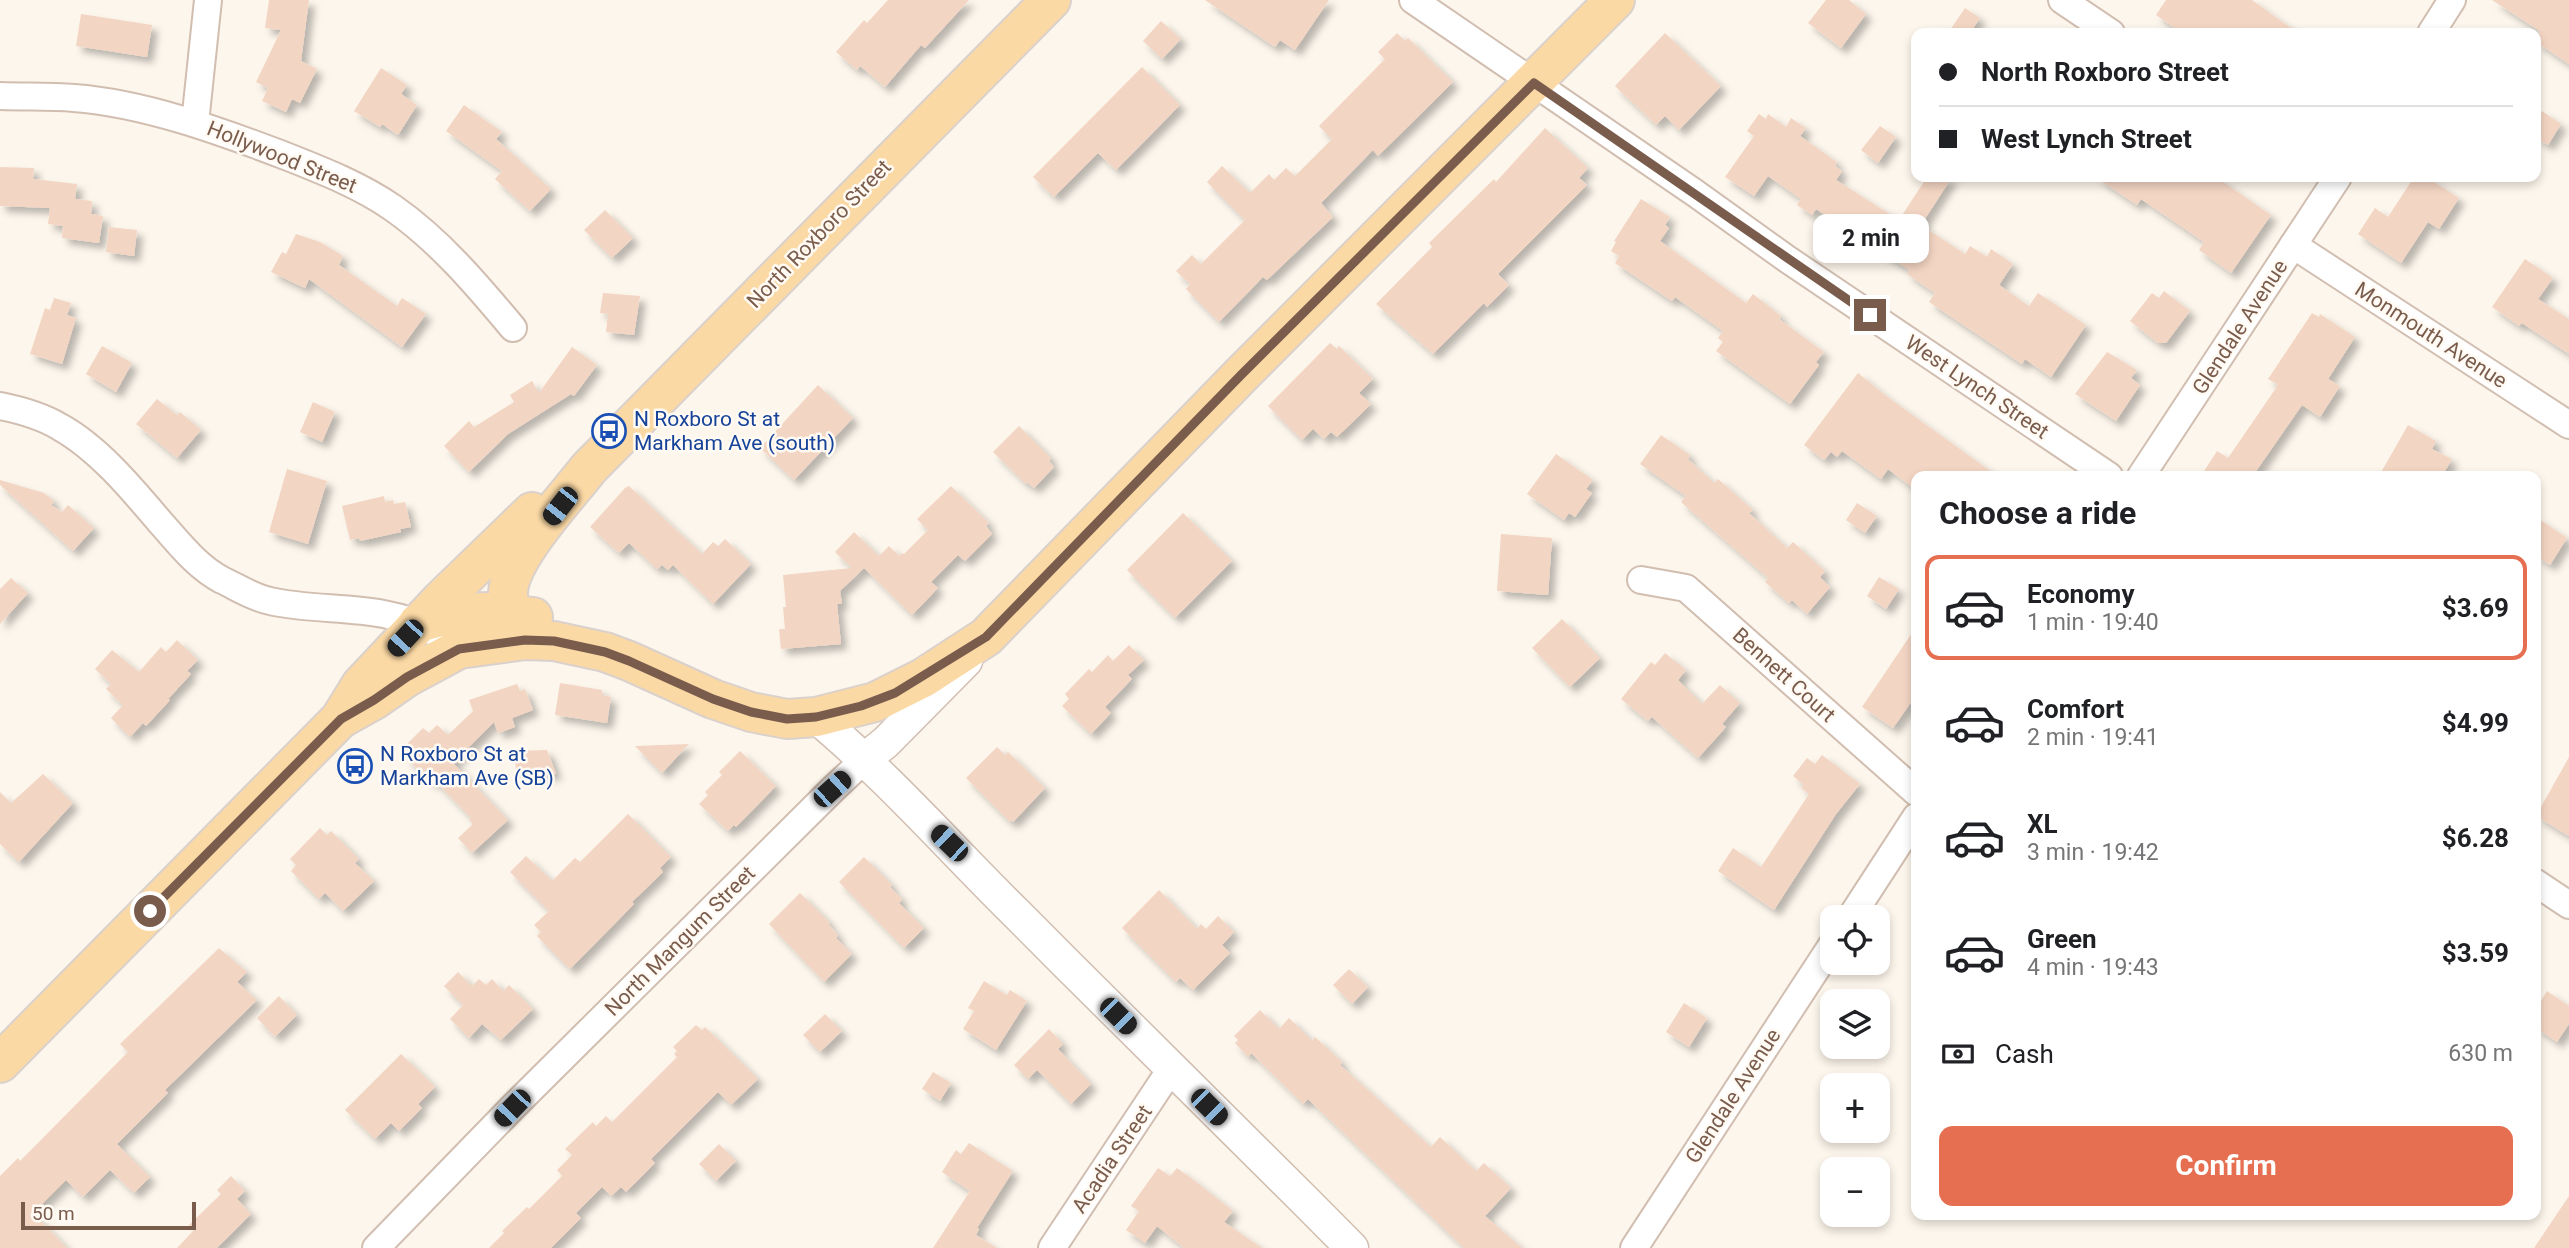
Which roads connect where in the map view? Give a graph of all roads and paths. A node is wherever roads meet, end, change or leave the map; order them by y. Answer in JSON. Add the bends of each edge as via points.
{"nodes":[{"id":1,"x":208,"y":0,"type":"edge"},
{"id":2,"x":1051,"y":0,"type":"edge"},
{"id":3,"x":1413,"y":0,"type":"edge"},
{"id":4,"x":1615,"y":0,"type":"edge"},
{"id":5,"x":2062,"y":0,"type":"edge"},
{"id":6,"x":2452,"y":0,"type":"edge"},
{"id":7,"x":2103,"y":28,"type":"edge"},
{"id":8,"x":2434,"y":28,"type":"edge"},
{"id":9,"x":1534,"y":83,"type":"junction"},
{"id":10,"x":0,"y":96,"type":"edge"},
{"id":11,"x":195,"y":123,"type":"junction"},
{"id":12,"x":2328,"y":182,"type":"edge"},
{"id":13,"x":2293,"y":245,"type":"junction"},
{"id":14,"x":513,"y":328,"type":"dead end"},
{"id":15,"x":0,"y":406,"type":"edge"},
{"id":16,"x":2569,"y":425,"type":"edge"},
{"id":17,"x":589,"y":468,"type":"junction"},
{"id":18,"x":2102,"y":471,"type":"edge"},
{"id":19,"x":2144,"y":471,"type":"edge"},
{"id":20,"x":1641,"y":580,"type":"dead end"},
{"id":21,"x":418,"y":623,"type":"junction"},
{"id":22,"x":518,"y":627,"type":"junction"},
{"id":23,"x":986,"y":637,"type":"junction"},
{"id":24,"x":459,"y":649,"type":"junction"},
{"id":25,"x":816,"y":717,"type":"junction"},
{"id":26,"x":341,"y":719,"type":"junction"},
{"id":27,"x":864,"y":760,"type":"junction"},
{"id":28,"x":1911,"y":788,"type":"edge"},
{"id":29,"x":1911,"y":825,"type":"edge"},
{"id":30,"x":2541,"y":886,"type":"edge"},
{"id":31,"x":1858,"y":905,"type":"edge"},
{"id":32,"x":2569,"y":905,"type":"edge"},
{"id":33,"x":1820,"y":963,"type":"edge"},
{"id":34,"x":0,"y":1063,"type":"edge"},
{"id":35,"x":1171,"y":1069,"type":"junction"},
{"id":36,"x":376,"y":1248,"type":"edge"},
{"id":37,"x":1052,"y":1248,"type":"edge"},
{"id":38,"x":1352,"y":1248,"type":"edge"},
{"id":39,"x":1634,"y":1248,"type":"edge"}],
"edges":[{"from":1,"to":11,"type":"street"},
{"from":2,"to":17,"type":"main road","name":"North Roxboro Street"},
{"from":3,"to":9,"type":"street","name":"West Lynch Street"},
{"from":4,"to":9,"type":"main road","name":"North Mangum Street"},
{"from":5,"to":7,"type":"street"},
{"from":6,"to":8,"type":"street"},
{"from":9,"to":18,"type":"street","name":"West Lynch Street"},
{"from":9,"to":23,"type":"main road","name":"North Mangum Street"},
{"from":10,"to":11,"type":"street","name":"Hollywood Street","via":[[76,98]]},
{"from":11,"to":14,"type":"street","name":"Hollywood Street","via":[[303,163],[367,191],[395,209],[472,279]]},
{"from":12,"to":13,"type":"street","name":"Glendale Avenue"},
{"from":13,"to":16,"type":"street","name":"Monmouth Avenue"},
{"from":13,"to":19,"type":"street","name":"Glendale Avenue"},
{"from":15,"to":21,"type":"street","via":[[61,427],[101,458],[195,561],[219,578],[268,601],[387,614]]},
{"from":17,"to":21,"type":"main road","name":"North Roxboro Street","via":[[527,515]]},
{"from":17,"to":22,"type":"main road","name":"North Roxboro Street","via":[[513,571],[508,595]]},
{"from":20,"to":28,"type":"street","name":"Bennett Court","via":[[1686,587]]},
{"from":21,"to":22,"type":"main road","via":[[456,613]]},
{"from":21,"to":24,"type":"street"},
{"from":21,"to":26,"type":"main road","name":"North Roxboro Street","via":[[361,685]]},
{"from":22,"to":24,"type":"main road"},
{"from":22,"to":25,"type":"main road","via":[[585,624],[755,695],[792,703]]},
{"from":23,"to":25,"type":"main road","name":"North Mangum Street","via":[[895,693]]},
{"from":23,"to":27,"type":"street","name":"North Mangum Street","via":[[958,671]]},
{"from":24,"to":26,"type":"main road"},
{"from":25,"to":27,"type":"street"},
{"from":26,"to":34,"type":"main road","name":"North Roxboro Street"},
{"from":27,"to":35,"type":"street"},
{"from":27,"to":36,"type":"street","name":"North Mangum Street"},
{"from":29,"to":31,"type":"street"},
{"from":30,"to":32,"type":"street"},
{"from":33,"to":39,"type":"street","name":"Glendale Avenue"},
{"from":35,"to":37,"type":"street","name":"Acadia Street"},
{"from":35,"to":38,"type":"street"}]}
